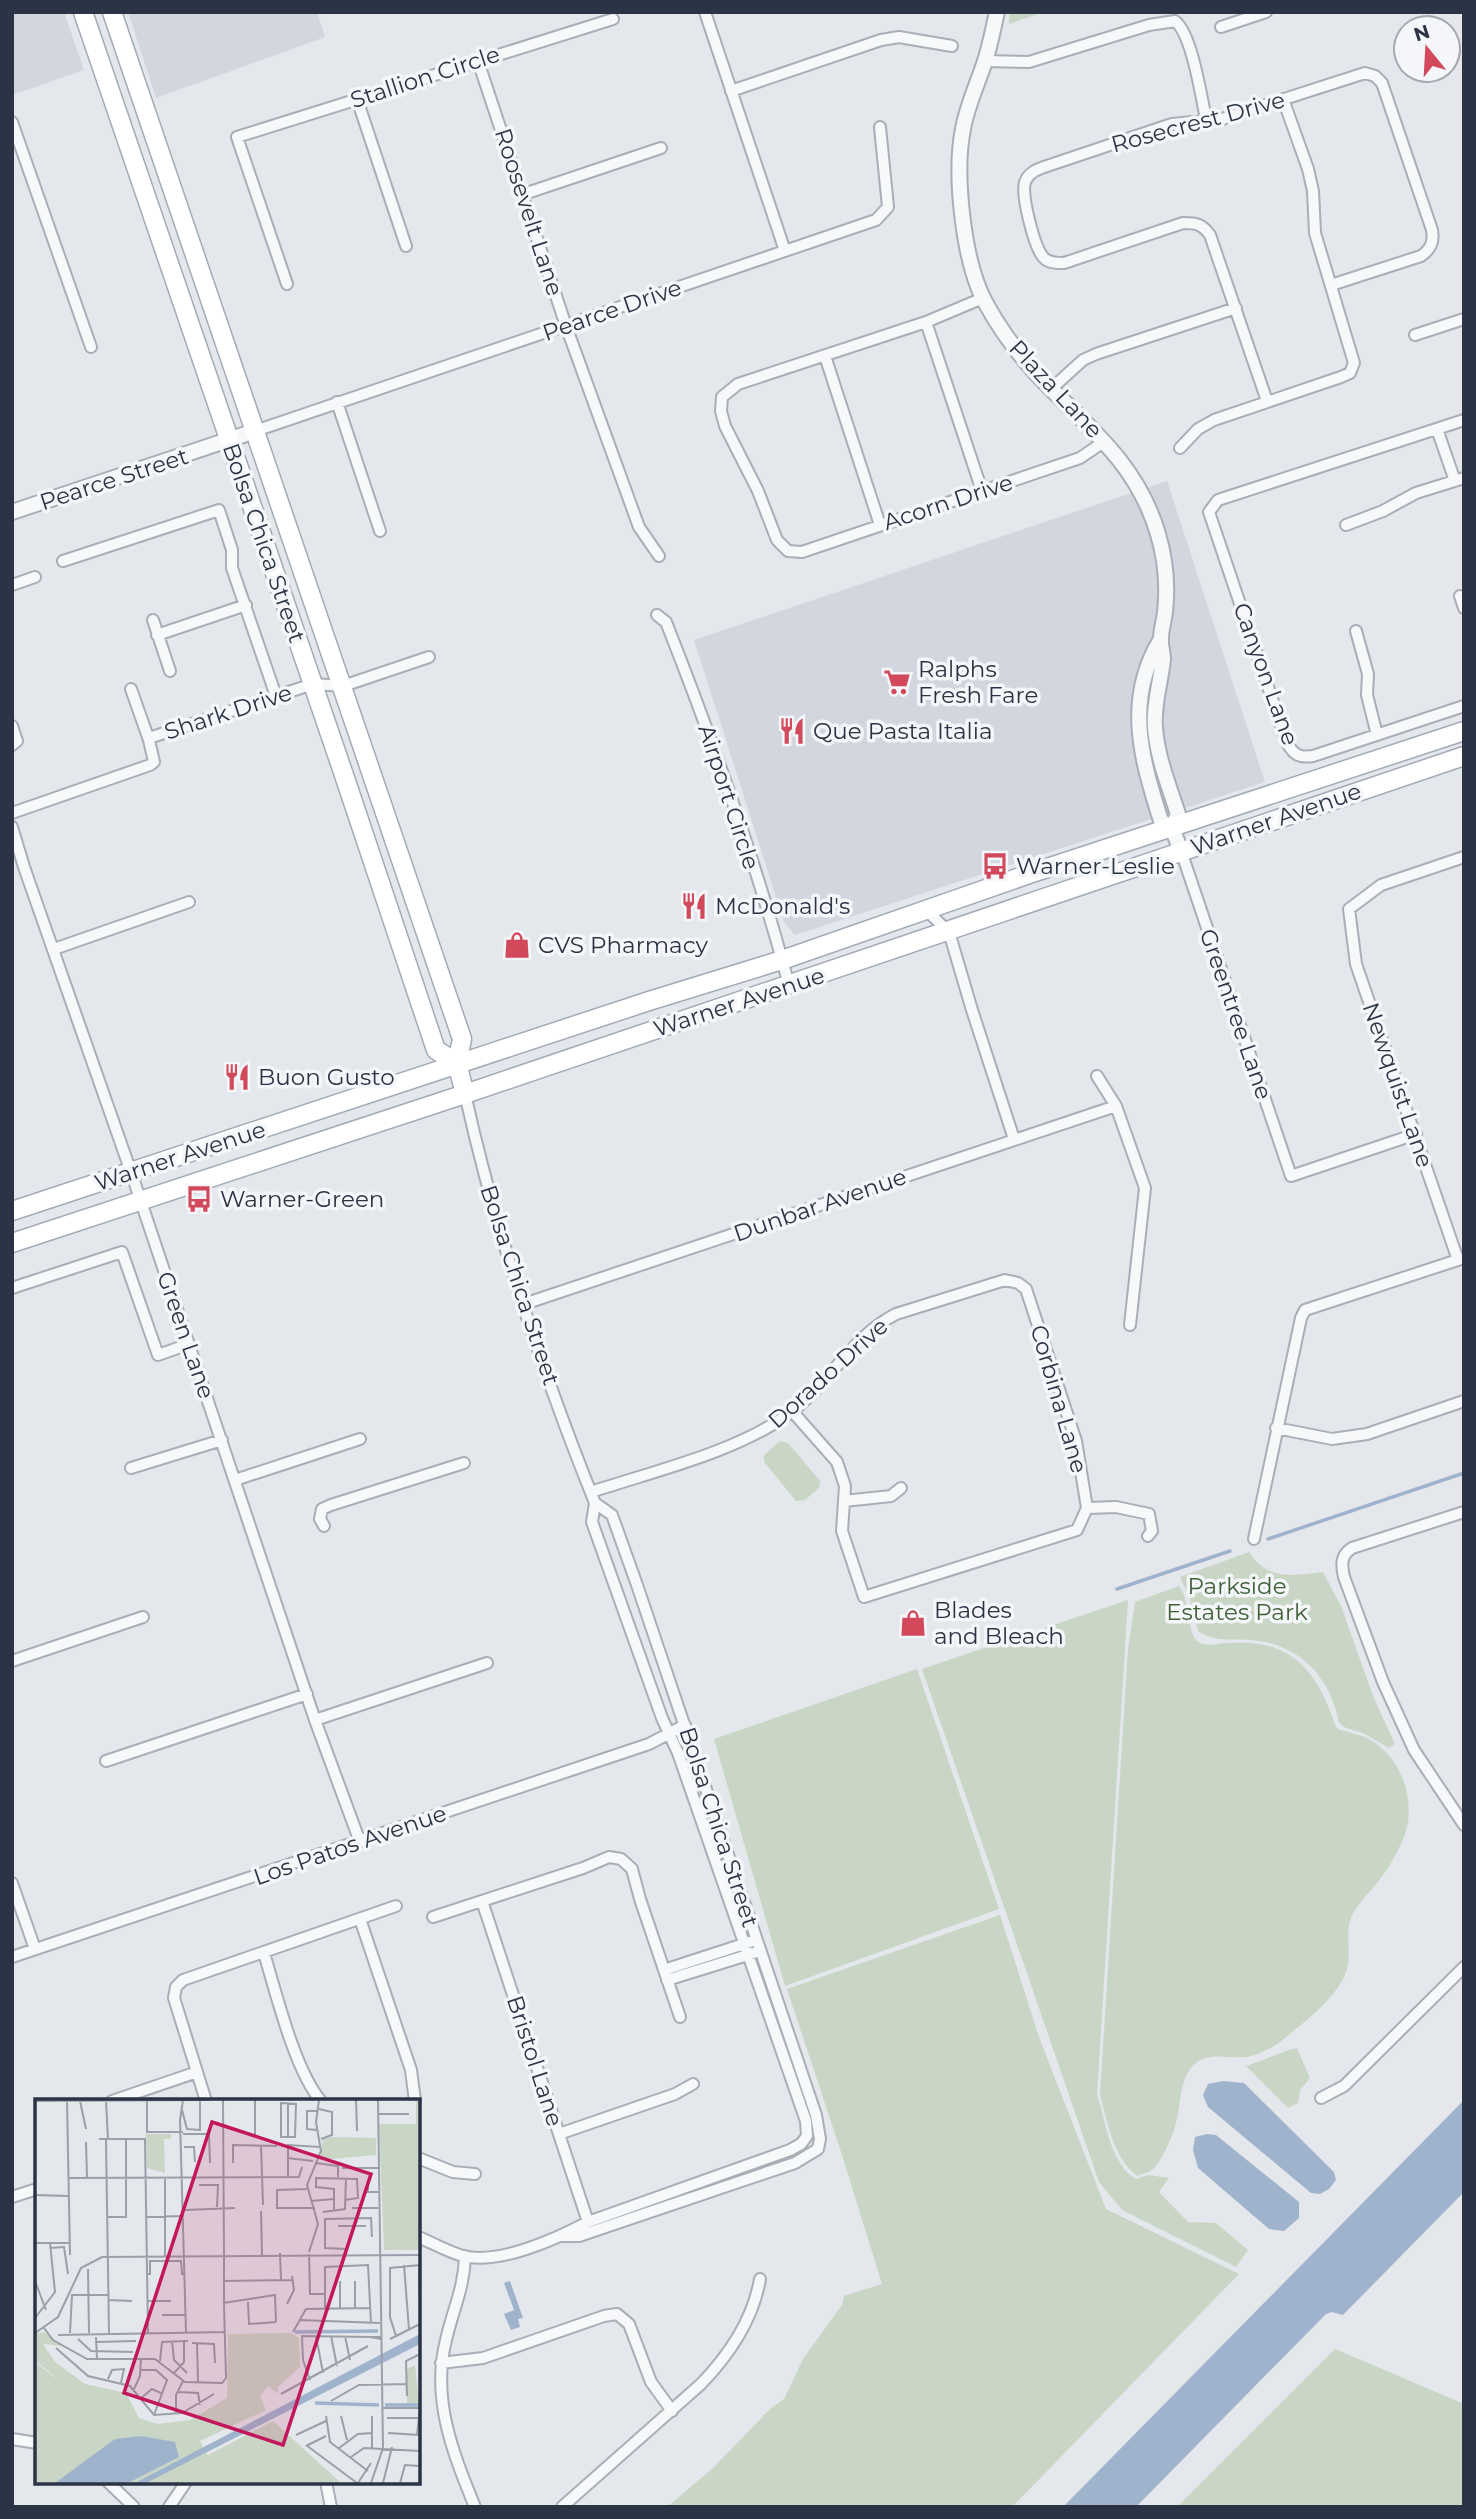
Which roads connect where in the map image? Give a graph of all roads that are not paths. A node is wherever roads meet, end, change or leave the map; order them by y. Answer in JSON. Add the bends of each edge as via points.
{"nodes":[{"id":1,"x":83,"y":12,"type":"edge"},
{"id":2,"x":112,"y":12,"type":"edge"},
{"id":3,"x":705,"y":12,"type":"edge"},
{"id":4,"x":997,"y":12,"type":"edge"},
{"id":5,"x":1266,"y":12,"type":"edge"},
{"id":6,"x":613,"y":19,"type":"dead end"},
{"id":7,"x":1221,"y":27,"type":"dead end"},
{"id":8,"x":952,"y":46,"type":"dead end"},
{"id":9,"x":478,"y":61,"type":"junction"},
{"id":10,"x":985,"y":61,"type":"junction"},
{"id":11,"x":731,"y":91,"type":"junction"},
{"id":12,"x":357,"y":99,"type":"junction"},
{"id":13,"x":1283,"y":99,"type":"junction"},
{"id":14,"x":1206,"y":119,"type":"junction"},
{"id":15,"x":12,"y":122,"type":"edge"},
{"id":16,"x":880,"y":127,"type":"dead end"},
{"id":17,"x":661,"y":148,"type":"dead end"},
{"id":18,"x":524,"y":194,"type":"junction"},
{"id":19,"x":406,"y":246,"type":"dead end"},
{"id":20,"x":785,"y":251,"type":"junction"},
{"id":21,"x":287,"y":284,"type":"dead end"},
{"id":22,"x":1331,"y":285,"type":"junction"},
{"id":23,"x":983,"y":298,"type":"junction"},
{"id":24,"x":1236,"y":308,"type":"junction"},
{"id":25,"x":1464,"y":319,"type":"edge"},
{"id":26,"x":926,"y":322,"type":"junction"},
{"id":27,"x":566,"y":326,"type":"junction"},
{"id":28,"x":1415,"y":335,"type":"dead end"},
{"id":29,"x":91,"y":347,"type":"dead end"},
{"id":30,"x":825,"y":356,"type":"junction"},
{"id":31,"x":1051,"y":389,"type":"junction"},
{"id":32,"x":1267,"y":401,"type":"junction"},
{"id":33,"x":337,"y":402,"type":"junction"},
{"id":34,"x":1464,"y":420,"type":"edge"},
{"id":35,"x":1437,"y":429,"type":"junction"},
{"id":36,"x":255,"y":431,"type":"junction"},
{"id":37,"x":228,"y":441,"type":"junction"},
{"id":38,"x":1105,"y":441,"type":"junction"},
{"id":39,"x":1180,"y":448,"type":"dead end"},
{"id":40,"x":1459,"y":479,"type":"edge"},
{"id":41,"x":982,"y":491,"type":"junction"},
{"id":42,"x":12,"y":513,"type":"edge"},
{"id":43,"x":880,"y":525,"type":"junction"},
{"id":44,"x":1346,"y":525,"type":"dead end"},
{"id":45,"x":380,"y":531,"type":"dead end"},
{"id":46,"x":659,"y":556,"type":"dead end"},
{"id":47,"x":63,"y":561,"type":"dead end"},
{"id":48,"x":35,"y":577,"type":"dead end"},
{"id":49,"x":12,"y":585,"type":"edge"},
{"id":50,"x":1460,"y":596,"type":"dead end"},
{"id":51,"x":246,"y":605,"type":"junction"},
{"id":52,"x":1464,"y":608,"type":"edge"},
{"id":53,"x":657,"y":615,"type":"dead end"},
{"id":54,"x":153,"y":620,"type":"dead end"},
{"id":55,"x":1356,"y":631,"type":"dead end"},
{"id":56,"x":158,"y":635,"type":"junction"},
{"id":57,"x":429,"y":657,"type":"dead end"},
{"id":58,"x":170,"y":671,"type":"dead end"},
{"id":59,"x":313,"y":684,"type":"junction"},
{"id":60,"x":343,"y":686,"type":"junction"},
{"id":61,"x":131,"y":689,"type":"dead end"},
{"id":62,"x":276,"y":696,"type":"junction"},
{"id":63,"x":1464,"y":706,"type":"edge"},
{"id":64,"x":12,"y":726,"type":"edge"},
{"id":65,"x":1464,"y":732,"type":"edge"},
{"id":66,"x":1377,"y":735,"type":"junction"},
{"id":67,"x":149,"y":740,"type":"junction"},
{"id":68,"x":12,"y":745,"type":"edge"},
{"id":69,"x":1464,"y":756,"type":"edge"},
{"id":70,"x":12,"y":813,"type":"edge"},
{"id":71,"x":12,"y":827,"type":"edge"},
{"id":72,"x":391,"y":828,"type":"junction"},
{"id":73,"x":1172,"y":828,"type":"junction"},
{"id":74,"x":365,"y":837,"type":"junction"},
{"id":75,"x":1181,"y":851,"type":"junction"},
{"id":76,"x":1464,"y":857,"type":"edge"},
{"id":77,"x":24,"y":867,"type":"junction"},
{"id":78,"x":12,"y":871,"type":"edge"},
{"id":79,"x":189,"y":902,"type":"dead end"},
{"id":80,"x":926,"y":910,"type":"junction"},
{"id":81,"x":949,"y":932,"type":"junction"},
{"id":82,"x":54,"y":949,"type":"junction"},
{"id":83,"x":782,"y":960,"type":"junction"},
{"id":84,"x":789,"y":985,"type":"junction"},
{"id":85,"x":457,"y":1063,"type":"junction"},
{"id":86,"x":1097,"y":1076,"type":"dead end"},
{"id":87,"x":465,"y":1094,"type":"junction"},
{"id":88,"x":1116,"y":1106,"type":"junction"},
{"id":89,"x":1416,"y":1134,"type":"junction"},
{"id":90,"x":1014,"y":1139,"type":"junction"},
{"id":91,"x":131,"y":1172,"type":"junction"},
{"id":92,"x":139,"y":1200,"type":"junction"},
{"id":93,"x":12,"y":1212,"type":"edge"},
{"id":94,"x":12,"y":1243,"type":"edge"},
{"id":95,"x":1461,"y":1259,"type":"edge"},
{"id":96,"x":12,"y":1288,"type":"edge"},
{"id":97,"x":1026,"y":1289,"type":"joint"},
{"id":98,"x":523,"y":1304,"type":"junction"},
{"id":99,"x":1130,"y":1325,"type":"dead end"},
{"id":100,"x":189,"y":1344,"type":"junction"},
{"id":101,"x":1464,"y":1401,"type":"edge"},
{"id":102,"x":793,"y":1411,"type":"junction"},
{"id":103,"x":1276,"y":1428,"type":"junction"},
{"id":104,"x":360,"y":1439,"type":"dead end"},
{"id":105,"x":222,"y":1440,"type":"junction"},
{"id":106,"x":464,"y":1463,"type":"dead end"},
{"id":107,"x":131,"y":1468,"type":"dead end"},
{"id":108,"x":235,"y":1480,"type":"junction"},
{"id":109,"x":901,"y":1488,"type":"dead end"},
{"id":110,"x":593,"y":1498,"type":"junction"},
{"id":111,"x":844,"y":1501,"type":"junction"},
{"id":112,"x":1087,"y":1508,"type":"junction"},
{"id":113,"x":1462,"y":1517,"type":"edge"},
{"id":114,"x":324,"y":1525,"type":"dead end"},
{"id":115,"x":1148,"y":1536,"type":"dead end"},
{"id":116,"x":1254,"y":1539,"type":"dead end"},
{"id":117,"x":143,"y":1617,"type":"dead end"},
{"id":118,"x":12,"y":1661,"type":"edge"},
{"id":119,"x":487,"y":1663,"type":"dead end"},
{"id":120,"x":307,"y":1694,"type":"junction"},
{"id":121,"x":315,"y":1720,"type":"junction"},
{"id":122,"x":685,"y":1725,"type":"junction"},
{"id":123,"x":669,"y":1734,"type":"junction"},
{"id":124,"x":106,"y":1761,"type":"dead end"},
{"id":125,"x":1464,"y":1825,"type":"edge"},
{"id":126,"x":360,"y":1842,"type":"junction"},
{"id":127,"x":12,"y":1883,"type":"edge"},
{"id":128,"x":482,"y":1901,"type":"junction"},
{"id":129,"x":396,"y":1906,"type":"dead end"},
{"id":130,"x":433,"y":1917,"type":"dead end"},
{"id":131,"x":360,"y":1919,"type":"junction"},
{"id":132,"x":758,"y":1946,"type":"junction"},
{"id":133,"x":35,"y":1949,"type":"junction"},
{"id":134,"x":745,"y":1950,"type":"junction"},
{"id":135,"x":264,"y":1953,"type":"junction"},
{"id":136,"x":12,"y":1957,"type":"edge"},
{"id":137,"x":1464,"y":1967,"type":"edge"},
{"id":138,"x":666,"y":1975,"type":"junction"},
{"id":139,"x":680,"y":2017,"type":"dead end"},
{"id":140,"x":197,"y":2072,"type":"junction"},
{"id":141,"x":693,"y":2084,"type":"dead end"},
{"id":142,"x":1321,"y":2098,"type":"dead end"},
{"id":143,"x":118,"y":2099,"type":"edge"},
{"id":144,"x":205,"y":2099,"type":"edge"},
{"id":145,"x":319,"y":2099,"type":"edge"},
{"id":146,"x":415,"y":2099,"type":"edge"},
{"id":147,"x":558,"y":2134,"type":"junction"},
{"id":148,"x":420,"y":2159,"type":"edge"},
{"id":149,"x":475,"y":2174,"type":"dead end"},
{"id":150,"x":35,"y":2190,"type":"edge"},
{"id":151,"x":12,"y":2197,"type":"edge"},
{"id":152,"x":588,"y":2222,"type":"junction"},
{"id":153,"x":561,"y":2236,"type":"junction"},
{"id":154,"x":420,"y":2238,"type":"edge"},
{"id":155,"x":465,"y":2256,"type":"junction"},
{"id":156,"x":760,"y":2279,"type":"dead end"},
{"id":157,"x":442,"y":2362,"type":"junction"},
{"id":158,"x":672,"y":2411,"type":"junction"},
{"id":159,"x":12,"y":2439,"type":"edge"},
{"id":160,"x":35,"y":2443,"type":"edge"},
{"id":161,"x":110,"y":2484,"type":"edge"},
{"id":162,"x":185,"y":2484,"type":"edge"},
{"id":163,"x":326,"y":2484,"type":"edge"},
{"id":164,"x":134,"y":2507,"type":"edge"},
{"id":165,"x":169,"y":2507,"type":"edge"},
{"id":166,"x":331,"y":2507,"type":"edge"},
{"id":167,"x":475,"y":2507,"type":"edge"},
{"id":168,"x":562,"y":2507,"type":"edge"}],
"edges":[{"from":1,"to":37,"type":"main road","name":"Bolsa Chica Street"},
{"from":2,"to":36,"type":"main road","name":"Bolsa Chica Street"},
{"from":3,"to":11,"type":"street"},
{"from":4,"to":10,"type":"street","name":"Plaza Lane"},
{"from":5,"to":7,"type":"street"},
{"from":6,"to":9,"type":"street","name":"Stallion Circle"},
{"from":8,"to":11,"type":"street","via":[[899,37],[881,40]]},
{"from":9,"to":12,"type":"street","name":"Stallion Circle"},
{"from":9,"to":18,"type":"street","name":"Roosevelt Lane"},
{"from":10,"to":14,"type":"street","via":[[1029,62],[1175,21],[1182,26]]},
{"from":10,"to":23,"type":"street","name":"Plaza Lane","via":[[963,127],[958,180]]},
{"from":11,"to":20,"type":"street"},
{"from":12,"to":19,"type":"street"},
{"from":12,"to":21,"type":"street","name":"Stallion Circle","via":[[237,137]]},
{"from":13,"to":14,"type":"street","name":"Rosecrest Drive","via":[[1222,119]]},
{"from":13,"to":22,"type":"street","via":[[1308,169],[1315,233]]},
{"from":13,"to":22,"type":"street","name":"Rosecrest Drive","via":[[1364,73],[1375,76],[1382,83],[1434,241],[1421,256]]},
{"from":14,"to":24,"type":"street","name":"Rosecrest Drive","via":[[1172,124],[1032,172],[1024,194],[1037,247],[1044,259],[1052,262],[1064,263],[1183,223],[1197,223],[1210,235]]},
{"from":15,"to":29,"type":"street"},
{"from":16,"to":20,"type":"street","name":"Pearce Drive","via":[[888,207],[876,220]]},
{"from":17,"to":18,"type":"street"},
{"from":18,"to":27,"type":"street","name":"Roosevelt Lane"},
{"from":20,"to":27,"type":"street","name":"Pearce Drive"},
{"from":22,"to":32,"type":"street","via":[[1353,363],[1350,373]]},
{"from":23,"to":26,"type":"street"},
{"from":23,"to":31,"type":"street","name":"Plaza Lane","via":[[1010,344]]},
{"from":24,"to":31,"type":"street","via":[[1096,354]]},
{"from":24,"to":32,"type":"street"},
{"from":25,"to":28,"type":"street"},
{"from":26,"to":30,"type":"street"},
{"from":26,"to":41,"type":"street"},
{"from":27,"to":33,"type":"street","name":"Pearce Drive"},
{"from":27,"to":46,"type":"street","name":"Roosevelt Lane","via":[[639,527]]},
{"from":30,"to":43,"type":"street"},
{"from":30,"to":43,"type":"street","name":"Acorn Drive","via":[[729,389],[722,397],[725,426],[777,540],[788,551],[802,552]]},
{"from":31,"to":38,"type":"street","name":"Plaza Lane"},
{"from":32,"to":39,"type":"street","via":[[1214,420]]},
{"from":33,"to":36,"type":"street","name":"Pearce Drive"},
{"from":33,"to":45,"type":"street"},
{"from":34,"to":35,"type":"street"},
{"from":35,"to":40,"type":"street"},
{"from":35,"to":66,"type":"street","name":"Canyon Lane","via":[[1218,500],[1209,512],[1293,753],[1302,758],[1313,756]]},
{"from":36,"to":37,"type":"street","name":"Pearce Street"},
{"from":36,"to":60,"type":"main road","name":"Bolsa Chica Street"},
{"from":37,"to":42,"type":"street","name":"Pearce Street"},
{"from":37,"to":59,"type":"main road","name":"Bolsa Chica Street"},
{"from":38,"to":41,"type":"street","name":"Acorn Drive","via":[[1080,458]]},
{"from":38,"to":73,"type":"street","name":"Plaza Lane","via":[[1133,477],[1158,532],[1166,563],[1155,727],[1178,814]]},
{"from":40,"to":44,"type":"street"},
{"from":41,"to":43,"type":"street","name":"Acorn Drive"},
{"from":47,"to":51,"type":"street","via":[[217,509]]},
{"from":48,"to":49,"type":"street"},
{"from":50,"to":52,"type":"street"},
{"from":51,"to":56,"type":"street"},
{"from":51,"to":62,"type":"street"},
{"from":53,"to":83,"type":"street","name":"Airport Circle","via":[[666,622],[696,698]]},
{"from":54,"to":56,"type":"street"},
{"from":55,"to":66,"type":"street"},
{"from":56,"to":58,"type":"street"},
{"from":57,"to":60,"type":"street"},
{"from":59,"to":60,"type":"street"},
{"from":59,"to":62,"type":"street","name":"Shark Drive"},
{"from":59,"to":74,"type":"main road","name":"Bolsa Chica Street"},
{"from":60,"to":72,"type":"main road","name":"Bolsa Chica Street"},
{"from":61,"to":67,"type":"street"},
{"from":62,"to":67,"type":"street","name":"Shark Drive"},
{"from":63,"to":66,"type":"street","name":"Canyon Lane"},
{"from":64,"to":68,"type":"street","via":[[17,741]]},
{"from":65,"to":73,"type":"main road","name":"Warner Avenue"},
{"from":67,"to":70,"type":"street","name":"Shark Drive","via":[[154,757],[150,765]]},
{"from":69,"to":75,"type":"main road","name":"Warner Avenue"},
{"from":71,"to":77,"type":"street","name":"Green Lane"},
{"from":72,"to":74,"type":"main road"},
{"from":72,"to":85,"type":"main road","name":"Bolsa Chica Street","via":[[462,1039]]},
{"from":73,"to":75,"type":"street","name":"Plaza Lane"},
{"from":73,"to":80,"type":"main road","name":"Warner Avenue"},
{"from":74,"to":85,"type":"main road","name":"Bolsa Chica Street","via":[[436,1050]]},
{"from":75,"to":81,"type":"main road","name":"Warner Avenue"},
{"from":75,"to":89,"type":"street","name":"Greentree Lane","via":[[1291,1176]]},
{"from":76,"to":89,"type":"street","name":"Newquist Lane","via":[[1381,885],[1349,909],[1356,964]]},
{"from":77,"to":78,"type":"street"},
{"from":77,"to":82,"type":"street","name":"Green Lane"},
{"from":79,"to":82,"type":"street"},
{"from":80,"to":81,"type":"street"},
{"from":80,"to":83,"type":"main road","name":"Warner Avenue"},
{"from":81,"to":84,"type":"main road","name":"Warner Avenue"},
{"from":81,"to":90,"type":"street"},
{"from":82,"to":91,"type":"street","name":"Green Lane"},
{"from":83,"to":84,"type":"street","name":"Airport Circle"},
{"from":83,"to":85,"type":"main road","name":"Warner Avenue"},
{"from":84,"to":87,"type":"main road","name":"Warner Avenue"},
{"from":85,"to":87,"type":"main road","name":"Bolsa Chica Street"},
{"from":85,"to":91,"type":"main road","name":"Warner Avenue"},
{"from":86,"to":88,"type":"street"},
{"from":87,"to":92,"type":"main road","name":"Warner Avenue"},
{"from":87,"to":98,"type":"street","name":"Bolsa Chica Street","via":[[480,1162]]},
{"from":88,"to":90,"type":"street","name":"Dunbar Avenue"},
{"from":88,"to":99,"type":"street","via":[[1145,1188]]},
{"from":89,"to":95,"type":"street","name":"Newquist Lane"},
{"from":90,"to":98,"type":"street","name":"Dunbar Avenue"},
{"from":91,"to":92,"type":"street","name":"Green Lane"},
{"from":91,"to":93,"type":"main road","name":"Warner Avenue"},
{"from":92,"to":94,"type":"main road","name":"Warner Avenue"},
{"from":92,"to":100,"type":"street","name":"Green Lane"},
{"from":95,"to":103,"type":"street","via":[[1305,1310]]},
{"from":96,"to":100,"type":"street","via":[[122,1252],[158,1355]]},
{"from":97,"to":102,"type":"street","name":"Dorado Drive","via":[[1012,1280],[997,1280],[896,1314],[863,1336]]},
{"from":97,"to":112,"type":"street","name":"Corbina Lane","via":[[1076,1441]]},
{"from":98,"to":110,"type":"street","name":"Bolsa Chica Street"},
{"from":100,"to":105,"type":"street","name":"Green Lane"},
{"from":101,"to":103,"type":"street","via":[[1367,1434],[1332,1439]]},
{"from":102,"to":110,"type":"street","name":"Dorado Drive","via":[[763,1431]]},
{"from":102,"to":111,"type":"street","via":[[837,1462],[845,1486]]},
{"from":103,"to":116,"type":"street"},
{"from":104,"to":108,"type":"street"},
{"from":105,"to":107,"type":"street"},
{"from":105,"to":108,"type":"street","name":"Green Lane"},
{"from":106,"to":114,"type":"street","via":[[331,1505],[322,1510]]},
{"from":108,"to":120,"type":"street","name":"Green Lane"},
{"from":109,"to":111,"type":"street","via":[[891,1496]]},
{"from":110,"to":122,"type":"street","name":"Bolsa Chica Street","via":[[612,1515]]},
{"from":110,"to":123,"type":"street","name":"Bolsa Chica Street","via":[[592,1522]]},
{"from":111,"to":112,"type":"street","via":[[842,1531],[864,1597],[1077,1530]]},
{"from":112,"to":115,"type":"street","via":[[1116,1507],[1149,1514],[1152,1531]]},
{"from":113,"to":125,"type":"street","via":[[1358,1546],[1346,1552],[1342,1564],[1383,1682],[1413,1750]]},
{"from":117,"to":118,"type":"street"},
{"from":119,"to":121,"type":"street"},
{"from":120,"to":121,"type":"street","name":"Green Lane"},
{"from":120,"to":124,"type":"street"},
{"from":121,"to":126,"type":"street","name":"Green Lane"},
{"from":122,"to":123,"type":"street","name":"Los Patos Avenue"},
{"from":122,"to":132,"type":"street","name":"Bolsa Chica Street"},
{"from":123,"to":126,"type":"street","name":"Los Patos Avenue"},
{"from":123,"to":134,"type":"street","name":"Bolsa Chica Street"},
{"from":126,"to":133,"type":"street","name":"Los Patos Avenue"},
{"from":127,"to":133,"type":"street"},
{"from":128,"to":130,"type":"street"},
{"from":128,"to":138,"type":"street","via":[[609,1857],[621,1859],[632,1869]]},
{"from":128,"to":147,"type":"street","name":"Bristol Lane"},
{"from":129,"to":131,"type":"street"},
{"from":131,"to":135,"type":"street"},
{"from":131,"to":146,"type":"street","via":[[409,2062]]},
{"from":132,"to":134,"type":"street"},
{"from":132,"to":153,"type":"street","name":"Bolsa Chica Street","via":[[816,2115],[818,2149],[795,2163],[579,2236]]},
{"from":133,"to":136,"type":"street","name":"Los Patos Avenue"},
{"from":134,"to":138,"type":"street"},
{"from":134,"to":152,"type":"street","name":"Bolsa Chica Street","via":[[807,2136],[790,2150]]},
{"from":135,"to":140,"type":"street","via":[[183,1980],[176,1987],[174,1998]]},
{"from":135,"to":145,"type":"street","via":[[302,2068]]},
{"from":137,"to":142,"type":"street","via":[[1345,2086]]},
{"from":138,"to":139,"type":"street"},
{"from":140,"to":143,"type":"street"},
{"from":140,"to":144,"type":"street"},
{"from":141,"to":147,"type":"street"},
{"from":147,"to":152,"type":"street","name":"Bristol Lane"},
{"from":148,"to":149,"type":"street","via":[[453,2172]]},
{"from":150,"to":151,"type":"street"},
{"from":152,"to":153,"type":"street"},
{"from":153,"to":155,"type":"street","via":[[508,2253]]},
{"from":154,"to":155,"type":"street"},
{"from":155,"to":157,"type":"street","via":[[463,2284]]},
{"from":156,"to":158,"type":"street","via":[[752,2314],[729,2350]]},
{"from":157,"to":158,"type":"street","via":[[483,2358],[617,2314],[629,2323],[651,2382]]},
{"from":157,"to":167,"type":"street","via":[[447,2433]]},
{"from":158,"to":168,"type":"street"},
{"from":159,"to":160,"type":"street"},
{"from":161,"to":164,"type":"street"},
{"from":162,"to":165,"type":"street"},
{"from":163,"to":166,"type":"street"}]}
